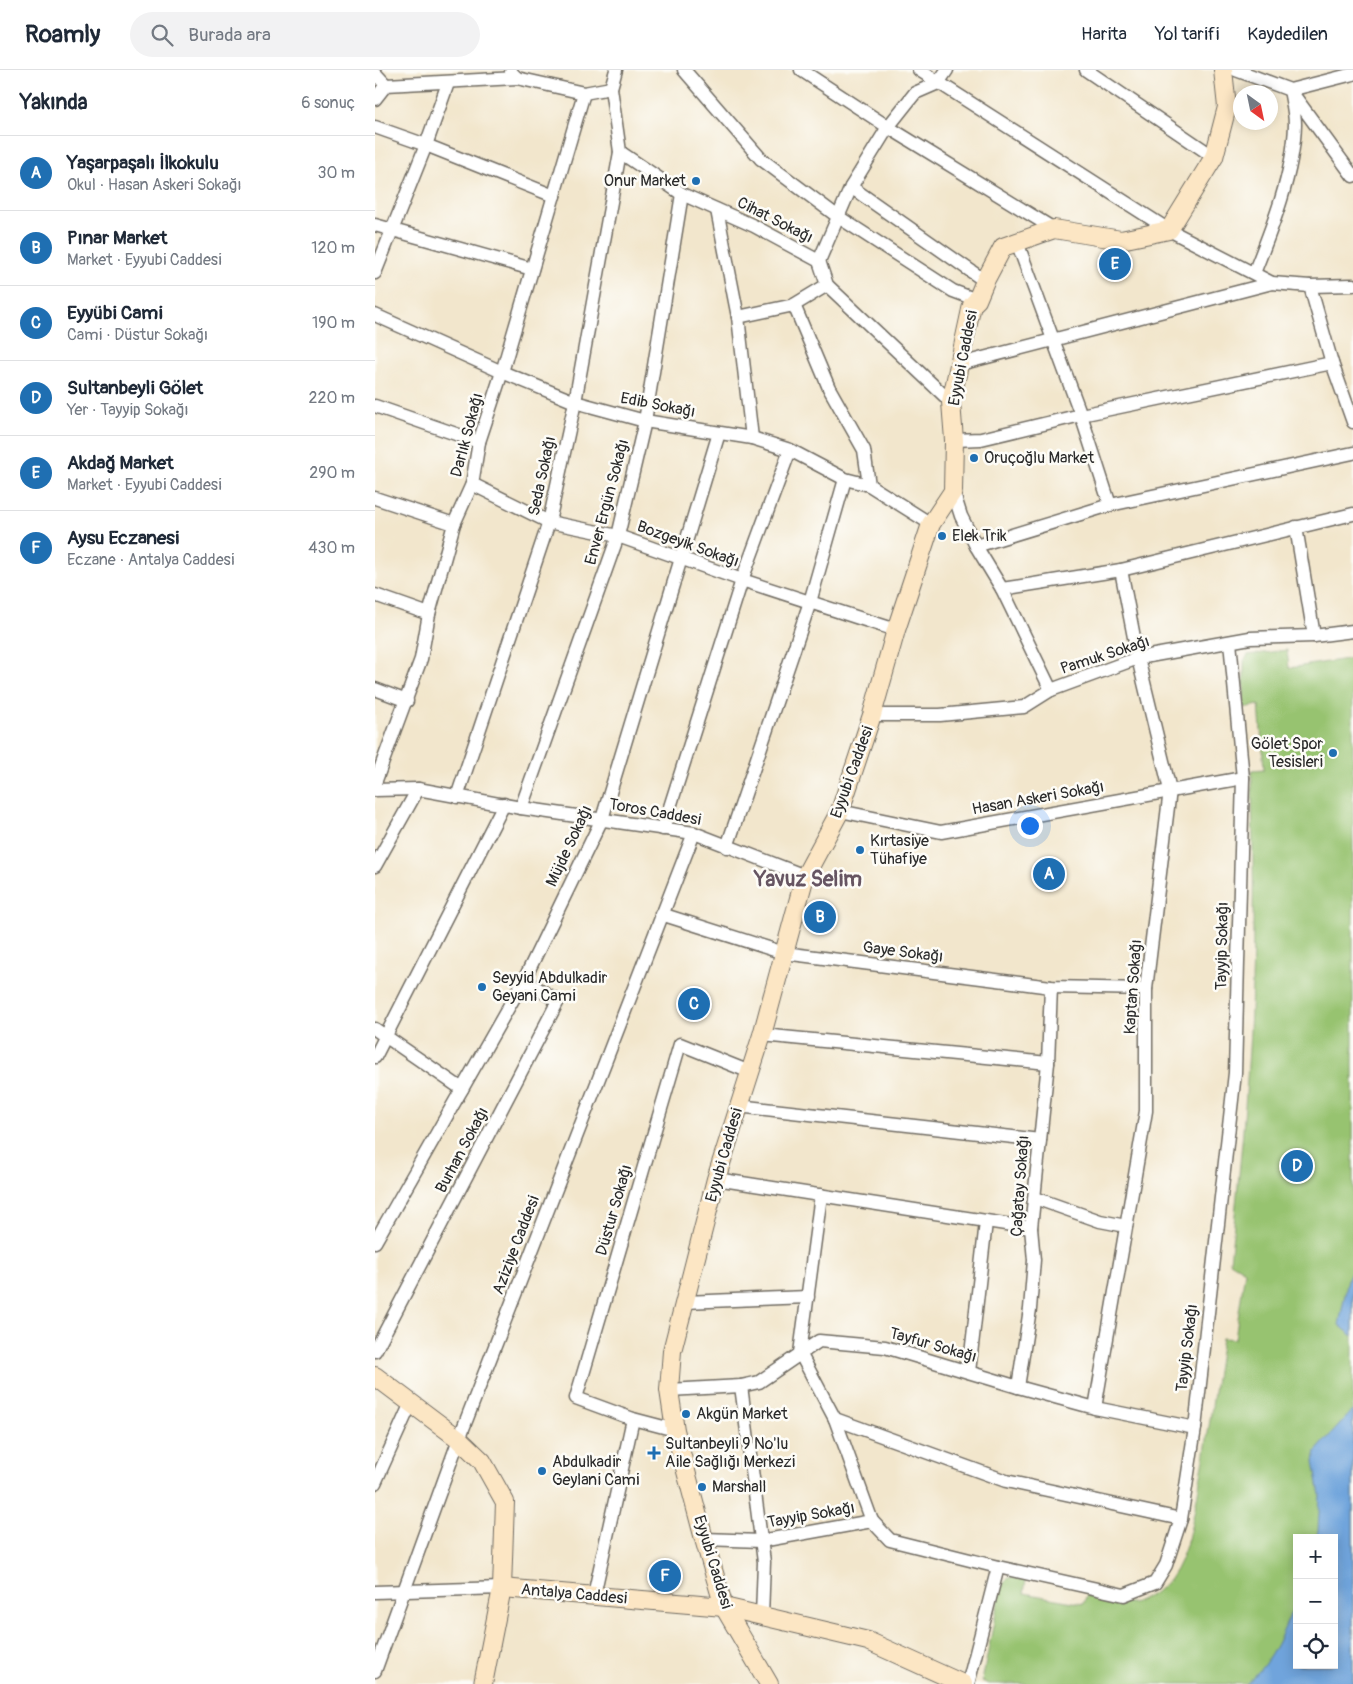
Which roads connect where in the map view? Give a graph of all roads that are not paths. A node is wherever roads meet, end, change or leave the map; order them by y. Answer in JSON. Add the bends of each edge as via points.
{"nodes":[{"id":1,"x":616,"y":70,"type":"edge"},
{"id":2,"x":685,"y":70,"type":"edge"},
{"id":3,"x":801,"y":70,"type":"edge"},
{"id":4,"x":919,"y":70,"type":"edge"},
{"id":5,"x":947,"y":70,"type":"edge"},
{"id":6,"x":1086,"y":70,"type":"edge"},
{"id":7,"x":1223,"y":70,"type":"edge"},
{"id":8,"x":1236,"y":70,"type":"edge"},
{"id":9,"x":375,"y":73,"type":"edge"},
{"id":10,"x":513,"y":74,"type":"edge"},
{"id":11,"x":1353,"y":74,"type":"edge"},
{"id":12,"x":448,"y":83,"type":"junction"},
{"id":13,"x":938,"y":83,"type":"junction"},
{"id":14,"x":386,"y":85,"type":"junction"},
{"id":15,"x":611,"y":88,"type":"junction"},
{"id":16,"x":1291,"y":90,"type":"junction"},
{"id":17,"x":584,"y":93,"type":"junction"},
{"id":18,"x":375,"y":99,"type":"edge"},
{"id":19,"x":375,"y":127,"type":"edge"},
{"id":20,"x":887,"y":127,"type":"junction"},
{"id":21,"x":426,"y":145,"type":"junction"},
{"id":22,"x":620,"y":152,"type":"junction"},
{"id":23,"x":1214,"y":157,"type":"junction"},
{"id":24,"x":1353,"y":176,"type":"edge"},
{"id":25,"x":851,"y":187,"type":"junction"},
{"id":26,"x":682,"y":194,"type":"junction"},
{"id":27,"x":554,"y":196,"type":"junction"},
{"id":28,"x":717,"y":210,"type":"junction"},
{"id":29,"x":837,"y":216,"type":"junction"},
{"id":30,"x":375,"y":225,"type":"edge"},
{"id":31,"x":1054,"y":229,"type":"junction"},
{"id":32,"x":392,"y":230,"type":"junction"},
{"id":33,"x":1169,"y":230,"type":"junction"},
{"id":34,"x":1017,"y":242,"type":"junction"},
{"id":35,"x":819,"y":261,"type":"junction"},
{"id":36,"x":532,"y":269,"type":"junction"},
{"id":37,"x":375,"y":273,"type":"edge"},
{"id":38,"x":1254,"y":273,"type":"junction"},
{"id":39,"x":985,"y":281,"type":"junction"},
{"id":40,"x":1272,"y":283,"type":"junction"},
{"id":41,"x":827,"y":285,"type":"junction"},
{"id":42,"x":1353,"y":285,"type":"edge"},
{"id":43,"x":1311,"y":286,"type":"junction"},
{"id":44,"x":977,"y":300,"type":"junction"},
{"id":45,"x":794,"y":305,"type":"junction"},
{"id":46,"x":375,"y":315,"type":"edge"},
{"id":47,"x":738,"y":316,"type":"junction"},
{"id":48,"x":1053,"y":339,"type":"junction"},
{"id":49,"x":1332,"y":363,"type":"junction"},
{"id":50,"x":960,"y":364,"type":"junction"},
{"id":51,"x":502,"y":372,"type":"junction"},
{"id":52,"x":575,"y":402,"type":"junction"},
{"id":53,"x":951,"y":402,"type":"junction"},
{"id":54,"x":375,"y":406,"type":"edge"},
{"id":55,"x":1081,"y":415,"type":"junction"},
{"id":56,"x":645,"y":421,"type":"junction"},
{"id":57,"x":1353,"y":422,"type":"edge"},
{"id":58,"x":719,"y":433,"type":"junction"},
{"id":59,"x":752,"y":438,"type":"junction"},
{"id":60,"x":954,"y":440,"type":"junction"},
{"id":61,"x":479,"y":442,"type":"junction"},
{"id":62,"x":790,"y":450,"type":"junction"},
{"id":63,"x":1353,"y":453,"type":"edge"},
{"id":64,"x":845,"y":479,"type":"junction"},
{"id":65,"x":472,"y":484,"type":"junction"},
{"id":66,"x":869,"y":485,"type":"junction"},
{"id":67,"x":953,"y":491,"type":"junction"},
{"id":68,"x":375,"y":498,"type":"edge"},
{"id":69,"x":1110,"y":505,"type":"junction"},
{"id":70,"x":1353,"y":514,"type":"edge"},
{"id":71,"x":549,"y":522,"type":"junction"},
{"id":72,"x":454,"y":524,"type":"junction"},
{"id":73,"x":931,"y":524,"type":"junction"},
{"id":74,"x":1296,"y":527,"type":"junction"},
{"id":75,"x":618,"y":536,"type":"junction"},
{"id":76,"x":975,"y":546,"type":"junction"},
{"id":77,"x":682,"y":558,"type":"junction"},
{"id":78,"x":1121,"y":570,"type":"junction"},
{"id":79,"x":742,"y":580,"type":"junction"},
{"id":80,"x":1001,"y":589,"type":"junction"},
{"id":81,"x":375,"y":595,"type":"edge"},
{"id":82,"x":810,"y":602,"type":"junction"},
{"id":83,"x":429,"y":614,"type":"junction"},
{"id":84,"x":896,"y":630,"type":"junction"},
{"id":85,"x":1353,"y":630,"type":"edge"},
{"id":86,"x":1314,"y":636,"type":"junction"},
{"id":87,"x":1230,"y":642,"type":"junction"},
{"id":88,"x":1138,"y":658,"type":"junction"},
{"id":89,"x":375,"y":689,"type":"edge"},
{"id":90,"x":1051,"y":690,"type":"junction"},
{"id":91,"x":407,"y":701,"type":"junction"},
{"id":92,"x":872,"y":715,"type":"junction"},
{"id":93,"x":1243,"y":778,"type":"junction"},
{"id":94,"x":375,"y":783,"type":"edge"},
{"id":95,"x":418,"y":789,"type":"junction"},
{"id":96,"x":375,"y":790,"type":"edge"},
{"id":97,"x":1170,"y":790,"type":"junction"},
{"id":98,"x":457,"y":797,"type":"junction"},
{"id":99,"x":504,"y":804,"type":"junction"},
{"id":100,"x":521,"y":808,"type":"junction"},
{"id":101,"x":840,"y":811,"type":"junction"},
{"id":102,"x":602,"y":819,"type":"junction"},
{"id":103,"x":663,"y":829,"type":"junction"},
{"id":104,"x":694,"y":833,"type":"junction"},
{"id":105,"x":727,"y":847,"type":"junction"},
{"id":106,"x":375,"y":866,"type":"edge"},
{"id":107,"x":805,"y":876,"type":"junction"},
{"id":108,"x":661,"y":914,"type":"junction"},
{"id":109,"x":784,"y":953,"type":"junction"},
{"id":110,"x":523,"y":980,"type":"junction"},
{"id":111,"x":1051,"y":987,"type":"junction"},
{"id":112,"x":1146,"y":989,"type":"junction"},
{"id":113,"x":375,"y":1029,"type":"edge"},
{"id":114,"x":762,"y":1035,"type":"junction"},
{"id":115,"x":386,"y":1037,"type":"junction"},
{"id":116,"x":375,"y":1057,"type":"edge"},
{"id":117,"x":1048,"y":1063,"type":"junction"},
{"id":118,"x":750,"y":1072,"type":"junction"},
{"id":119,"x":462,"y":1089,"type":"junction"},
{"id":120,"x":738,"y":1106,"type":"junction"},
{"id":121,"x":1039,"y":1140,"type":"junction"},
{"id":122,"x":716,"y":1179,"type":"junction"},
{"id":123,"x":821,"y":1195,"type":"junction"},
{"id":124,"x":1035,"y":1198,"type":"junction"},
{"id":125,"x":986,"y":1222,"type":"junction"},
{"id":126,"x":1126,"y":1226,"type":"junction"},
{"id":127,"x":1031,"y":1228,"type":"junction"},
{"id":128,"x":375,"y":1242,"type":"edge"},
{"id":129,"x":809,"y":1297,"type":"junction"},
{"id":130,"x":685,"y":1302,"type":"junction"},
{"id":131,"x":375,"y":1351,"type":"edge"},
{"id":132,"x":800,"y":1353,"type":"junction"},
{"id":133,"x":969,"y":1372,"type":"junction"},
{"id":134,"x":375,"y":1376,"type":"edge"},
{"id":135,"x":741,"y":1386,"type":"junction"},
{"id":136,"x":1018,"y":1387,"type":"junction"},
{"id":137,"x":669,"y":1390,"type":"junction"},
{"id":138,"x":411,"y":1402,"type":"junction"},
{"id":139,"x":1095,"y":1408,"type":"junction"},
{"id":140,"x":633,"y":1418,"type":"junction"},
{"id":141,"x":835,"y":1419,"type":"junction"},
{"id":142,"x":1195,"y":1428,"type":"junction"},
{"id":143,"x":675,"y":1430,"type":"junction"},
{"id":144,"x":459,"y":1439,"type":"junction"},
{"id":145,"x":375,"y":1483,"type":"edge"},
{"id":146,"x":1181,"y":1519,"type":"junction"},
{"id":147,"x":873,"y":1521,"type":"junction"},
{"id":148,"x":704,"y":1538,"type":"junction"},
{"id":149,"x":761,"y":1541,"type":"junction"},
{"id":150,"x":998,"y":1567,"type":"junction"},
{"id":151,"x":502,"y":1588,"type":"junction"},
{"id":152,"x":375,"y":1592,"type":"edge"},
{"id":153,"x":405,"y":1592,"type":"junction"},
{"id":154,"x":594,"y":1595,"type":"junction"},
{"id":155,"x":724,"y":1607,"type":"junction"},
{"id":156,"x":762,"y":1616,"type":"junction"},
{"id":157,"x":375,"y":1671,"type":"edge"},
{"id":158,"x":770,"y":1683,"type":"edge"},
{"id":159,"x":483,"y":1684,"type":"edge"},
{"id":160,"x":963,"y":1684,"type":"edge"},
{"id":161,"x":968,"y":1684,"type":"edge"}],
"edges":[{"from":1,"to":15,"type":"street"},
{"from":2,"to":29,"type":"street","via":[[761,159]]},
{"from":3,"to":20,"type":"street"},
{"from":4,"to":13,"type":"street"},
{"from":5,"to":13,"type":"street"},
{"from":6,"to":23,"type":"street"},
{"from":7,"to":23,"type":"street","via":[[1227,108]]},
{"from":8,"to":16,"type":"street"},
{"from":9,"to":14,"type":"street"},
{"from":10,"to":12,"type":"street"},
{"from":10,"to":17,"type":"street"},
{"from":11,"to":16,"type":"street"},
{"from":12,"to":14,"type":"street"},
{"from":12,"to":21,"type":"street"},
{"from":13,"to":20,"type":"street","via":[[915,93]]},
{"from":13,"to":33,"type":"street"},
{"from":14,"to":18,"type":"street"},
{"from":15,"to":17,"type":"street"},
{"from":15,"to":22,"type":"street"},
{"from":16,"to":24,"type":"street"},
{"from":16,"to":38,"type":"street","via":[[1295,124],[1290,160],[1277,215]]},
{"from":17,"to":27,"type":"street","name":"Darlık Sokağı"},
{"from":19,"to":21,"type":"street"},
{"from":20,"to":25,"type":"street"},
{"from":20,"to":31,"type":"street"},
{"from":21,"to":27,"type":"street"},
{"from":21,"to":32,"type":"street"},
{"from":22,"to":26,"type":"street","name":"Cihat Sokağı"},
{"from":22,"to":52,"type":"street","name":"Seda Sokağı"},
{"from":23,"to":33,"type":"street"},
{"from":25,"to":29,"type":"street"},
{"from":25,"to":39,"type":"street"},
{"from":26,"to":28,"type":"street","name":"Cihat Sokağı"},
{"from":26,"to":56,"type":"street","name":"Enver Ergün Sokağı"},
{"from":27,"to":36,"type":"street","name":"Darlık Sokağı"},
{"from":28,"to":35,"type":"street","name":"Cihat Sokağı"},
{"from":28,"to":47,"type":"street"},
{"from":29,"to":35,"type":"street"},
{"from":29,"to":44,"type":"street","via":[[953,291]]},
{"from":30,"to":32,"type":"street"},
{"from":31,"to":33,"type":"street","name":"Eyyubi Caddesi","via":[[1121,240]]},
{"from":31,"to":34,"type":"street","name":"Eyyubi Caddesi"},
{"from":32,"to":36,"type":"street"},
{"from":32,"to":37,"type":"street"},
{"from":33,"to":38,"type":"street"},
{"from":34,"to":39,"type":"street","name":"Eyyubi Caddesi","via":[[1003,247]]},
{"from":34,"to":48,"type":"street"},
{"from":35,"to":41,"type":"street","name":"Cihat Sokağı"},
{"from":36,"to":51,"type":"street","name":"Darlık Sokağı"},
{"from":38,"to":40,"type":"street"},
{"from":39,"to":44,"type":"street","name":"Eyyubi Caddesi"},
{"from":40,"to":43,"type":"street"},
{"from":40,"to":48,"type":"street"},
{"from":41,"to":45,"type":"street"},
{"from":41,"to":53,"type":"street","name":"Cihat Sokağı"},
{"from":42,"to":43,"type":"street"},
{"from":43,"to":49,"type":"street"},
{"from":44,"to":50,"type":"street","name":"Eyyubi Caddesi","via":[[972,305]]},
{"from":45,"to":47,"type":"street"},
{"from":45,"to":66,"type":"street","via":[[829,388],[864,450]]},
{"from":46,"to":51,"type":"street","name":"Edib Sokağı"},
{"from":47,"to":59,"type":"street"},
{"from":48,"to":50,"type":"street"},
{"from":48,"to":55,"type":"street"},
{"from":49,"to":55,"type":"street"},
{"from":49,"to":57,"type":"street"},
{"from":50,"to":53,"type":"street","name":"Eyyubi Caddesi"},
{"from":51,"to":52,"type":"street","name":"Edib Sokağı"},
{"from":51,"to":61,"type":"street","name":"Darlık Sokağı"},
{"from":52,"to":56,"type":"street","name":"Edib Sokağı"},
{"from":52,"to":71,"type":"street","name":"Seda Sokağı"},
{"from":53,"to":60,"type":"street","name":"Eyyubi Caddesi"},
{"from":54,"to":61,"type":"street"},
{"from":55,"to":60,"type":"street","via":[[981,439]]},
{"from":55,"to":69,"type":"street"},
{"from":56,"to":58,"type":"street","name":"Edib Sokağı"},
{"from":56,"to":75,"type":"street","name":"Enver Ergün Sokağı"},
{"from":58,"to":59,"type":"street","name":"Edib Sokağı"},
{"from":58,"to":77,"type":"street","name":"Müjde Sokağı"},
{"from":59,"to":62,"type":"street","name":"Edib Sokağı"},
{"from":60,"to":67,"type":"street","name":"Eyyubi Caddesi"},
{"from":61,"to":65,"type":"street","name":"Darlık Sokağı"},
{"from":62,"to":64,"type":"street","name":"Edib Sokağı"},
{"from":62,"to":79,"type":"street"},
{"from":63,"to":69,"type":"street"},
{"from":64,"to":66,"type":"street","name":"Edib Sokağı"},
{"from":64,"to":82,"type":"street"},
{"from":65,"to":71,"type":"street","name":"Bozgeyik Sokağı"},
{"from":65,"to":72,"type":"street","name":"Darlık Sokağı"},
{"from":66,"to":73,"type":"street","name":"Edib Sokağı"},
{"from":67,"to":73,"type":"street","name":"Eyyubi Caddesi"},
{"from":67,"to":76,"type":"street"},
{"from":68,"to":72,"type":"street"},
{"from":69,"to":76,"type":"street"},
{"from":70,"to":74,"type":"street"},
{"from":71,"to":75,"type":"street","name":"Bozgeyik Sokağı"},
{"from":71,"to":98,"type":"street","name":"Seda Sokağı"},
{"from":72,"to":83,"type":"street","name":"Darlık Sokağı"},
{"from":73,"to":84,"type":"street","name":"Eyyubi Caddesi"},
{"from":74,"to":78,"type":"street"},
{"from":74,"to":86,"type":"street"},
{"from":75,"to":77,"type":"street","name":"Bozgeyik Sokağı"},
{"from":75,"to":100,"type":"street","name":"Enver Ergün Sokağı"},
{"from":76,"to":80,"type":"street"},
{"from":77,"to":79,"type":"street","name":"Bozgeyik Sokağı"},
{"from":77,"to":102,"type":"street","name":"Müjde Sokağı"},
{"from":78,"to":80,"type":"street"},
{"from":78,"to":88,"type":"street","name":"Kaptan Sokağı"},
{"from":79,"to":82,"type":"street","name":"Bozgeyik Sokağı"},
{"from":79,"to":103,"type":"street"},
{"from":80,"to":90,"type":"street"},
{"from":81,"to":83,"type":"street"},
{"from":82,"to":84,"type":"street","name":"Bozgeyik Sokağı"},
{"from":82,"to":105,"type":"street"},
{"from":83,"to":91,"type":"street","name":"Darlık Sokağı","via":[[421,659]]},
{"from":84,"to":92,"type":"street","name":"Eyyubi Caddesi"},
{"from":85,"to":86,"type":"street","name":"Pamuk Sokağı"},
{"from":86,"to":87,"type":"street","name":"Pamuk Sokağı"},
{"from":87,"to":88,"type":"street","name":"Pamuk Sokağı"},
{"from":87,"to":93,"type":"street","name":"Tayyip Sokağı"},
{"from":88,"to":90,"type":"street","name":"Pamuk Sokağı"},
{"from":88,"to":97,"type":"street","name":"Kaptan Sokağı"},
{"from":89,"to":91,"type":"street"},
{"from":90,"to":92,"type":"street","name":"Pamuk Sokağı","via":[[1024,707],[940,715]]},
{"from":91,"to":94,"type":"street","name":"Darlık Sokağı"},
{"from":92,"to":101,"type":"street","name":"Eyyubi Caddesi"},
{"from":93,"to":97,"type":"street","name":"Hasan Askeri Sokağı"},
{"from":93,"to":142,"type":"street","name":"Tayyip Sokağı","via":[[1235,1073]]},
{"from":95,"to":96,"type":"street","name":"Toros Caddesi"},
{"from":95,"to":98,"type":"street","name":"Toros Caddesi"},
{"from":95,"to":106,"type":"street"},
{"from":97,"to":101,"type":"street","name":"Hasan Askeri Sokağı","via":[[941,832]]},
{"from":97,"to":112,"type":"street","name":"Kaptan Sokağı"},
{"from":98,"to":99,"type":"street","name":"Toros Caddesi"},
{"from":99,"to":100,"type":"street","name":"Toros Caddesi"},
{"from":99,"to":115,"type":"street"},
{"from":100,"to":102,"type":"street","name":"Toros Caddesi"},
{"from":101,"to":107,"type":"street","name":"Eyyubi Caddesi"},
{"from":102,"to":103,"type":"street","name":"Toros Caddesi"},
{"from":102,"to":110,"type":"street","name":"Müjde Sokağı"},
{"from":103,"to":104,"type":"street","name":"Toros Caddesi"},
{"from":104,"to":105,"type":"street","name":"Toros Caddesi"},
{"from":104,"to":108,"type":"street","name":"Aziziye Caddesi"},
{"from":105,"to":107,"type":"street","name":"Toros Caddesi"},
{"from":107,"to":109,"type":"street","name":"Eyyubi Caddesi"},
{"from":108,"to":109,"type":"street","name":"Gaye Sokağı"},
{"from":108,"to":144,"type":"street","name":"Aziziye Caddesi"},
{"from":109,"to":111,"type":"street","name":"Gaye Sokağı"},
{"from":109,"to":114,"type":"street","name":"Eyyubi Caddesi"},
{"from":110,"to":119,"type":"street","name":"Müjde Sokağı"},
{"from":110,"to":131,"type":"street","name":"Burhan Sokağı","via":[[558,1001]]},
{"from":111,"to":112,"type":"street","name":"Gaye Sokağı"},
{"from":111,"to":117,"type":"street","name":"Çağatay Sokağı"},
{"from":112,"to":126,"type":"street","name":"Kaptan Sokağı","via":[[1146,1111]]},
{"from":113,"to":115,"type":"street"},
{"from":114,"to":117,"type":"street"},
{"from":114,"to":118,"type":"street","name":"Eyyubi Caddesi"},
{"from":115,"to":116,"type":"street"},
{"from":115,"to":119,"type":"street"},
{"from":117,"to":121,"type":"street","name":"Çağatay Sokağı"},
{"from":118,"to":120,"type":"street","name":"Eyyubi Caddesi"},
{"from":118,"to":140,"type":"street","name":"Düstur Sokağı","via":[[680,1044],[576,1398]]},
{"from":119,"to":128,"type":"street","name":"Müjde Sokağı"},
{"from":120,"to":121,"type":"street"},
{"from":120,"to":122,"type":"street","name":"Eyyubi Caddesi"},
{"from":121,"to":124,"type":"street","name":"Çağatay Sokağı"},
{"from":122,"to":123,"type":"street"},
{"from":122,"to":130,"type":"street","name":"Eyyubi Caddesi"},
{"from":123,"to":125,"type":"street"},
{"from":123,"to":129,"type":"street"},
{"from":124,"to":126,"type":"street","via":[[1099,1221]]},
{"from":124,"to":127,"type":"street","name":"Çağatay Sokağı"},
{"from":125,"to":127,"type":"street"},
{"from":125,"to":133,"type":"street"},
{"from":126,"to":139,"type":"street","name":"Kaptan Sokağı"},
{"from":127,"to":136,"type":"street","name":"Çağatay Sokağı","via":[[1034,1260],[1031,1309]]},
{"from":129,"to":130,"type":"street"},
{"from":129,"to":132,"type":"street"},
{"from":130,"to":137,"type":"street","name":"Eyyubi Caddesi","via":[[673,1351]]},
{"from":132,"to":133,"type":"street","name":"Tayfur Sokağı","via":[[819,1341],[885,1347]]},
{"from":132,"to":135,"type":"street","name":"Tayfur Sokağı","via":[[759,1382]]},
{"from":132,"to":141,"type":"street"},
{"from":133,"to":136,"type":"street","name":"Tayfur Sokağı"},
{"from":134,"to":138,"type":"street","name":"Antalya Caddesi"},
{"from":135,"to":137,"type":"street","name":"Tayfur Sokağı"},
{"from":135,"to":149,"type":"street"},
{"from":136,"to":139,"type":"street","name":"Tayfur Sokağı"},
{"from":137,"to":143,"type":"street","name":"Eyyubi Caddesi"},
{"from":138,"to":144,"type":"street","name":"Antalya Caddesi"},
{"from":138,"to":145,"type":"street"},
{"from":139,"to":142,"type":"street","name":"Tayfur Sokağı"},
{"from":140,"to":143,"type":"street","name":"Düstur Sokağı"},
{"from":140,"to":154,"type":"street"},
{"from":141,"to":146,"type":"street","via":[[1006,1482]]},
{"from":141,"to":147,"type":"street"},
{"from":142,"to":146,"type":"street","name":"Tayyip Sokağı"},
{"from":143,"to":148,"type":"street","name":"Eyyubi Caddesi"},
{"from":144,"to":151,"type":"street","name":"Antalya Caddesi","via":[[482,1460],[505,1502]]},
{"from":144,"to":153,"type":"street","name":"Aziziye Caddesi"},
{"from":146,"to":150,"type":"street","name":"Tayyip Sokağı","via":[[1166,1564],[1155,1583],[1125,1595]]},
{"from":147,"to":149,"type":"street","name":"Tayyip Sokağı"},
{"from":147,"to":150,"type":"street","name":"Tayyip Sokağı","via":[[890,1540]]},
{"from":148,"to":149,"type":"street","name":"Tayyip Sokağı"},
{"from":148,"to":155,"type":"street","name":"Eyyubi Caddesi"},
{"from":149,"to":156,"type":"street","via":[[764,1562]]},
{"from":150,"to":161,"type":"street"},
{"from":151,"to":153,"type":"street"},
{"from":151,"to":154,"type":"street","name":"Antalya Caddesi"},
{"from":151,"to":159,"type":"street"},
{"from":152,"to":153,"type":"street"},
{"from":153,"to":157,"type":"street","name":"Aziziye Caddesi"},
{"from":154,"to":155,"type":"street","name":"Antalya Caddesi"},
{"from":155,"to":156,"type":"street","name":"Antalya Caddesi"},
{"from":155,"to":158,"type":"street","name":"Eyyubi Caddesi"},
{"from":156,"to":160,"type":"street","name":"Antalya Caddesi","via":[[868,1641]]}]}
